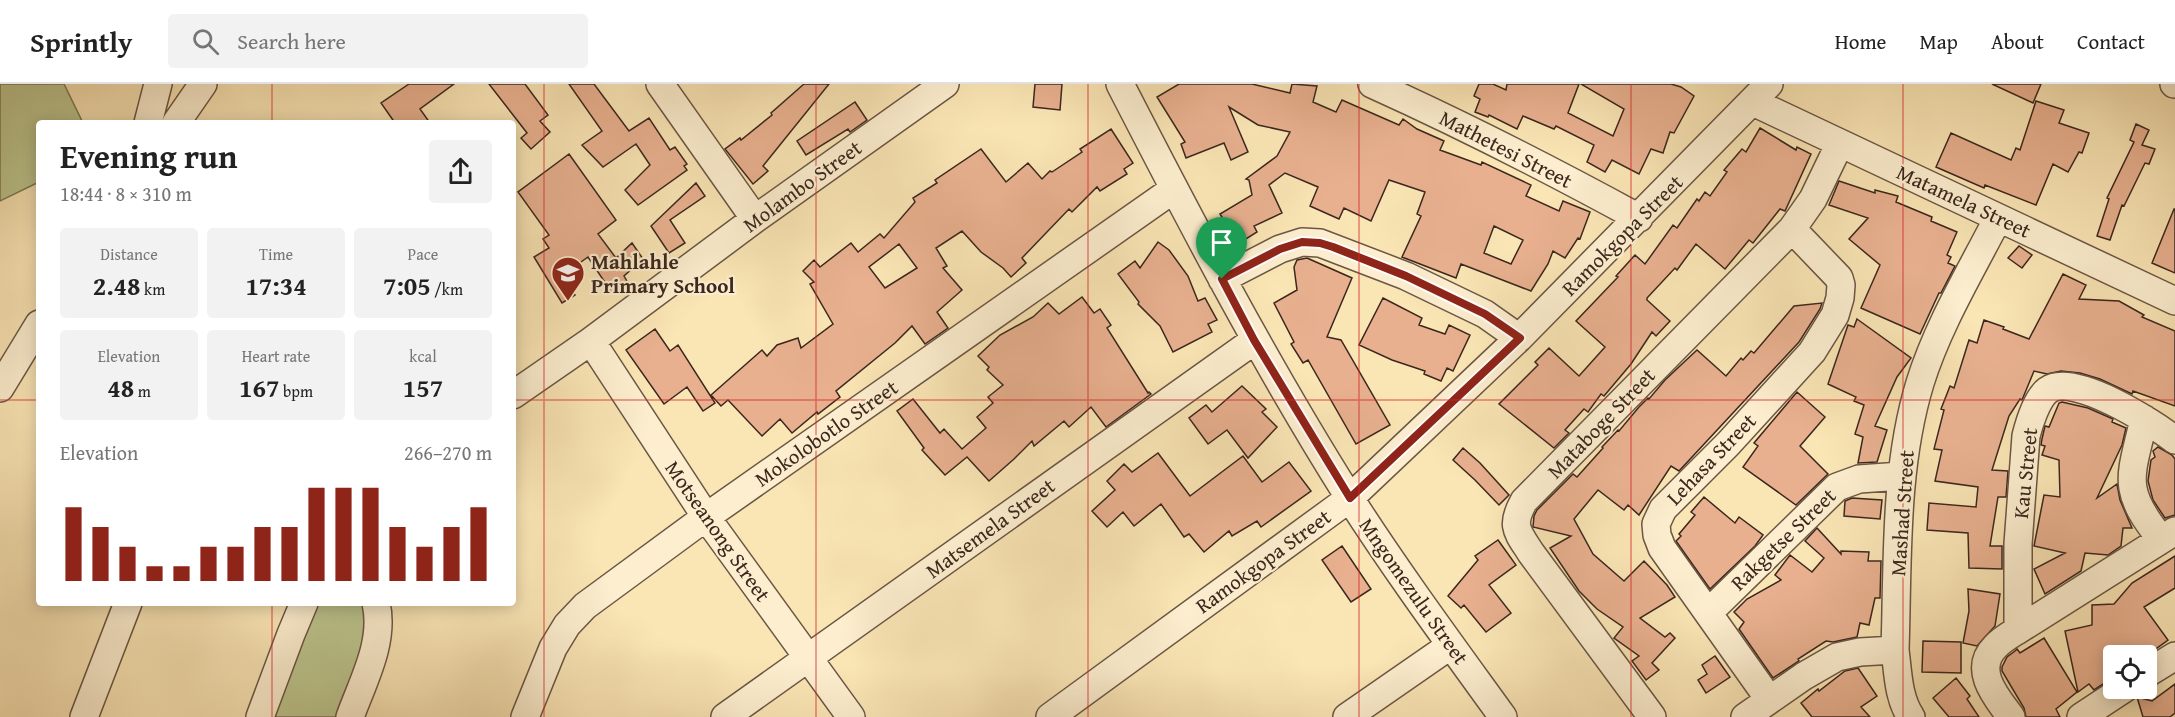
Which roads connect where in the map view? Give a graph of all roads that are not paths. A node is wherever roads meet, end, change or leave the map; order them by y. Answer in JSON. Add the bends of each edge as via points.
{"nodes":[{"id":1,"x":159,"y":84,"type":"edge"},
{"id":2,"x":203,"y":84,"type":"edge"},
{"id":3,"x":660,"y":84,"type":"edge"},
{"id":4,"x":945,"y":84,"type":"edge"},
{"id":5,"x":1120,"y":84,"type":"edge"},
{"id":6,"x":1372,"y":84,"type":"edge"},
{"id":7,"x":1762,"y":89,"type":"edge"},
{"id":8,"x":149,"y":120,"type":"edge"},
{"id":9,"x":178,"y":120,"type":"edge"},
{"id":10,"x":1840,"y":143,"type":"junction"},
{"id":11,"x":1174,"y":189,"type":"junction"},
{"id":12,"x":1639,"y":218,"type":"junction"},
{"id":13,"x":1998,"y":218,"type":"junction"},
{"id":14,"x":755,"y":219,"type":"junction"},
{"id":15,"x":1792,"y":229,"type":"junction"},
{"id":16,"x":1222,"y":279,"type":"junction"},
{"id":17,"x":2175,"y":301,"type":"edge"},
{"id":18,"x":36,"y":329,"type":"edge"},
{"id":19,"x":1520,"y":338,"type":"junction"},
{"id":20,"x":1254,"y":340,"type":"junction"},
{"id":21,"x":591,"y":341,"type":"junction"},
{"id":22,"x":0,"y":388,"type":"edge"},
{"id":23,"x":516,"y":393,"type":"edge"},
{"id":24,"x":2144,"y":419,"type":"junction"},
{"id":25,"x":2175,"y":440,"type":"edge"},
{"id":26,"x":1901,"y":476,"type":"junction"},
{"id":27,"x":1350,"y":498,"type":"junction"},
{"id":28,"x":705,"y":517,"type":"junction"},
{"id":29,"x":2168,"y":535,"type":"edge"},
{"id":30,"x":127,"y":606,"type":"edge"},
{"id":31,"x":303,"y":606,"type":"edge"},
{"id":32,"x":376,"y":606,"type":"edge"},
{"id":33,"x":1708,"y":613,"type":"junction"},
{"id":34,"x":2018,"y":630,"type":"junction"},
{"id":35,"x":1451,"y":645,"type":"junction"},
{"id":36,"x":1895,"y":650,"type":"junction"},
{"id":37,"x":2175,"y":656,"type":"edge"},
{"id":38,"x":807,"y":659,"type":"junction"},
{"id":39,"x":2157,"y":667,"type":"edge"},
{"id":40,"x":1769,"y":699,"type":"junction"},
{"id":41,"x":2108,"y":699,"type":"edge"},
{"id":42,"x":84,"y":717,"type":"edge"},
{"id":43,"x":260,"y":717,"type":"edge"},
{"id":44,"x":350,"y":717,"type":"edge"},
{"id":45,"x":525,"y":717,"type":"edge"},
{"id":46,"x":725,"y":717,"type":"edge"},
{"id":47,"x":851,"y":717,"type":"edge"},
{"id":48,"x":1050,"y":717,"type":"edge"},
{"id":49,"x":1347,"y":717,"type":"edge"},
{"id":50,"x":1503,"y":717,"type":"edge"},
{"id":51,"x":1652,"y":717,"type":"edge"},
{"id":52,"x":1745,"y":717,"type":"edge"},
{"id":53,"x":1911,"y":717,"type":"edge"},
{"id":54,"x":2011,"y":717,"type":"edge"},
{"id":55,"x":2081,"y":717,"type":"edge"}],
"edges":[{"from":1,"to":8,"type":"street"},
{"from":2,"to":9,"type":"street"},
{"from":3,"to":14,"type":"street"},
{"from":4,"to":14,"type":"street","name":"Molambo Street"},
{"from":5,"to":11,"type":"street","name":"Mngomezulu Street"},
{"from":6,"to":12,"type":"street","name":"Mathetesi Street"},
{"from":7,"to":10,"type":"street","name":"Matamela Street"},
{"from":7,"to":12,"type":"street","name":"Ramokgopa Street"},
{"from":10,"to":13,"type":"street","name":"Matamela Street"},
{"from":10,"to":15,"type":"street","name":"Mataboge Street","via":[[1813,199]]},
{"from":11,"to":16,"type":"street","name":"Mngomezulu Street"},
{"from":11,"to":28,"type":"street","name":"Mokolobotlo Street"},
{"from":12,"to":19,"type":"street","name":"Ramokgopa Street"},
{"from":13,"to":17,"type":"street","name":"Matamela Street"},
{"from":13,"to":26,"type":"street","name":"Mashad Street","via":[[1920,382]]},
{"from":14,"to":21,"type":"street","name":"Molambo Street"},
{"from":15,"to":33,"type":"street","name":"Lehasa Street","via":[[1839,278],[1840,298],[1835,315],[1812,352],[1663,509],[1656,524],[1662,548]]},
{"from":15,"to":51,"type":"street","name":"Mataboge Street","via":[[1524,501],[1516,519],[1518,534],[1531,553]]},
{"from":16,"to":19,"type":"street","via":[[1280,249],[1302,242],[1320,243],[1406,276],[1485,314]]},
{"from":16,"to":20,"type":"street","name":"Mngomezulu Street"},
{"from":18,"to":22,"type":"street"},
{"from":19,"to":27,"type":"street","name":"Ramokgopa Street"},
{"from":20,"to":27,"type":"street","name":"Mngomezulu Street"},
{"from":20,"to":38,"type":"street","name":"Matsemela Street"},
{"from":21,"to":23,"type":"street","name":"Molambo Street"},
{"from":21,"to":28,"type":"street","name":"Motseanong Street"},
{"from":24,"to":25,"type":"street","name":"Kau Street"},
{"from":24,"to":29,"type":"street","via":[[2131,485],[2139,507]]},
{"from":24,"to":34,"type":"street","name":"Kau Street","via":[[2108,400],[2068,386],[2047,391],[2039,404],[2026,436],[2021,484]]},
{"from":26,"to":33,"type":"street","name":"Rakgetse Street","via":[[1859,479],[1837,487]]},
{"from":26,"to":36,"type":"street","name":"Mashad Street"},
{"from":27,"to":35,"type":"street","name":"Mngomezulu Street"},
{"from":27,"to":48,"type":"street","name":"Ramokgopa Street"},
{"from":28,"to":38,"type":"street","name":"Motseanong Street"},
{"from":28,"to":45,"type":"street","name":"Mokolobotlo Street","via":[[585,606],[567,625],[553,648]]},
{"from":29,"to":34,"type":"street"},
{"from":30,"to":42,"type":"street"},
{"from":31,"to":43,"type":"street"},
{"from":32,"to":44,"type":"street","via":[[379,630],[375,649]]},
{"from":33,"to":40,"type":"street","name":"Lehasa Street"},
{"from":34,"to":54,"type":"street","via":[[1995,647],[1987,664],[1989,687]]},
{"from":35,"to":49,"type":"street"},
{"from":35,"to":50,"type":"street","name":"Mngomezulu Street"},
{"from":36,"to":40,"type":"street","via":[[1837,657]]},
{"from":36,"to":53,"type":"street","name":"Mashad Street","via":[[1905,708]]},
{"from":37,"to":39,"type":"street"},
{"from":38,"to":46,"type":"street","name":"Matsemela Street"},
{"from":38,"to":47,"type":"street","name":"Motseanong Street"},
{"from":40,"to":52,"type":"street"},
{"from":41,"to":55,"type":"street"}]}
